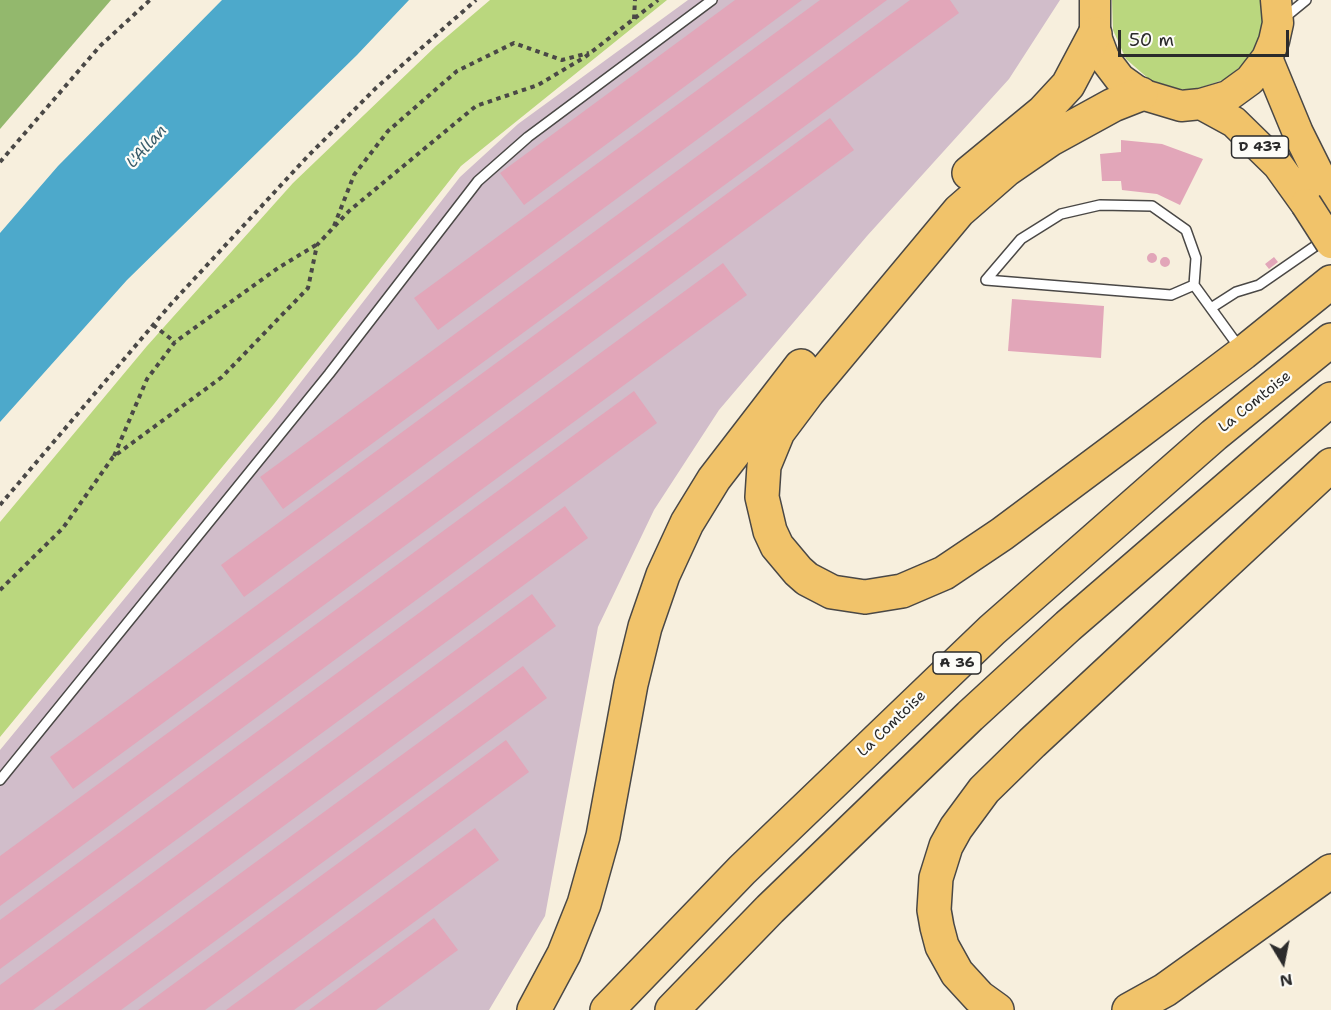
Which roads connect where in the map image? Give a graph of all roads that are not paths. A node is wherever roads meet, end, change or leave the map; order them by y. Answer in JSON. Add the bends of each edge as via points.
{"nodes":[{"id":1,"x":712,"y":0,"type":"edge"},
{"id":2,"x":1095,"y":0,"type":"edge"},
{"id":3,"x":1306,"y":0,"type":"edge"},
{"id":4,"x":1277,"y":12,"type":"edge"},
{"id":5,"x":1095,"y":34,"type":"junction"},
{"id":6,"x":1267,"y":58,"type":"junction"},
{"id":7,"x":1141,"y":94,"type":"junction"},
{"id":8,"x":1201,"y":104,"type":"junction"},
{"id":9,"x":1321,"y":198,"type":"edge"},
{"id":10,"x":1331,"y":235,"type":"edge"},
{"id":11,"x":1331,"y":243,"type":"edge"},
{"id":12,"x":1331,"y":282,"type":"edge"},
{"id":13,"x":1194,"y":285,"type":"junction"},
{"id":14,"x":1211,"y":308,"type":"junction"},
{"id":15,"x":1331,"y":340,"type":"edge"},
{"id":16,"x":1243,"y":353,"type":"junction"},
{"id":17,"x":1331,"y":399,"type":"edge"},
{"id":18,"x":1331,"y":465,"type":"edge"},
{"id":19,"x":0,"y":780,"type":"edge"},
{"id":20,"x":1331,"y":871,"type":"edge"},
{"id":21,"x":1331,"y":897,"type":"edge"},
{"id":22,"x":534,"y":1010,"type":"edge"},
{"id":23,"x":607,"y":1010,"type":"edge"},
{"id":24,"x":672,"y":1010,"type":"edge"},
{"id":25,"x":997,"y":1010,"type":"edge"},
{"id":26,"x":1129,"y":1010,"type":"edge"},
{"id":27,"x":1174,"y":1010,"type":"edge"}],
"edges":[{"from":1,"to":19,"type":"lane","via":[[528,137],[478,181],[329,374]]},
{"from":2,"to":5,"type":"main road"},
{"from":3,"to":4,"type":"lane"},
{"from":4,"to":6,"type":"main road"},
{"from":5,"to":7,"type":"main road","via":[[1104,58],[1120,79]]},
{"from":5,"to":22,"type":"highway","via":[[1068,85],[1043,112],[946,196],[797,371],[714,478],[687,523],[645,627],[603,836],[584,904],[564,954]]},
{"from":6,"to":8,"type":"main road","via":[[1250,80],[1227,96]]},
{"from":6,"to":9,"type":"main road","number":"D 437"},
{"from":7,"to":8,"type":"main road","via":[[1180,106]]},
{"from":7,"to":16,"type":"highway","via":[[1051,139],[1006,170],[959,212],[778,432],[762,481],[770,531],[798,571],[832,592],[865,597],[922,584],[1002,534]]},
{"from":8,"to":9,"type":"main road","number":"D 437","via":[[1234,122],[1278,165]]},
{"from":9,"to":11,"type":"main road","number":"D 437","bridge":true},
{"from":10,"to":14,"type":"lane","via":[[1259,285],[1236,292]]},
{"from":12,"to":16,"type":"highway"},
{"from":13,"to":13,"type":"lane","via":[[1171,295],[986,280],[1021,238],[1061,214],[1100,206],[1152,206],[1186,230],[1196,258]]},
{"from":13,"to":14,"type":"lane"},
{"from":14,"to":16,"type":"lane"},
{"from":15,"to":23,"type":"highway","name":"La Comtoise","number":"A 36","via":[[1214,435],[983,638],[741,870]]},
{"from":17,"to":24,"type":"highway","via":[[970,716],[787,892]]},
{"from":18,"to":25,"type":"highway","via":[[1032,743],[984,790],[956,828],[936,878],[937,927],[957,973],[979,998]]},
{"from":20,"to":26,"type":"highway","via":[[1165,990]]},
{"from":21,"to":27,"type":"highway"}]}
